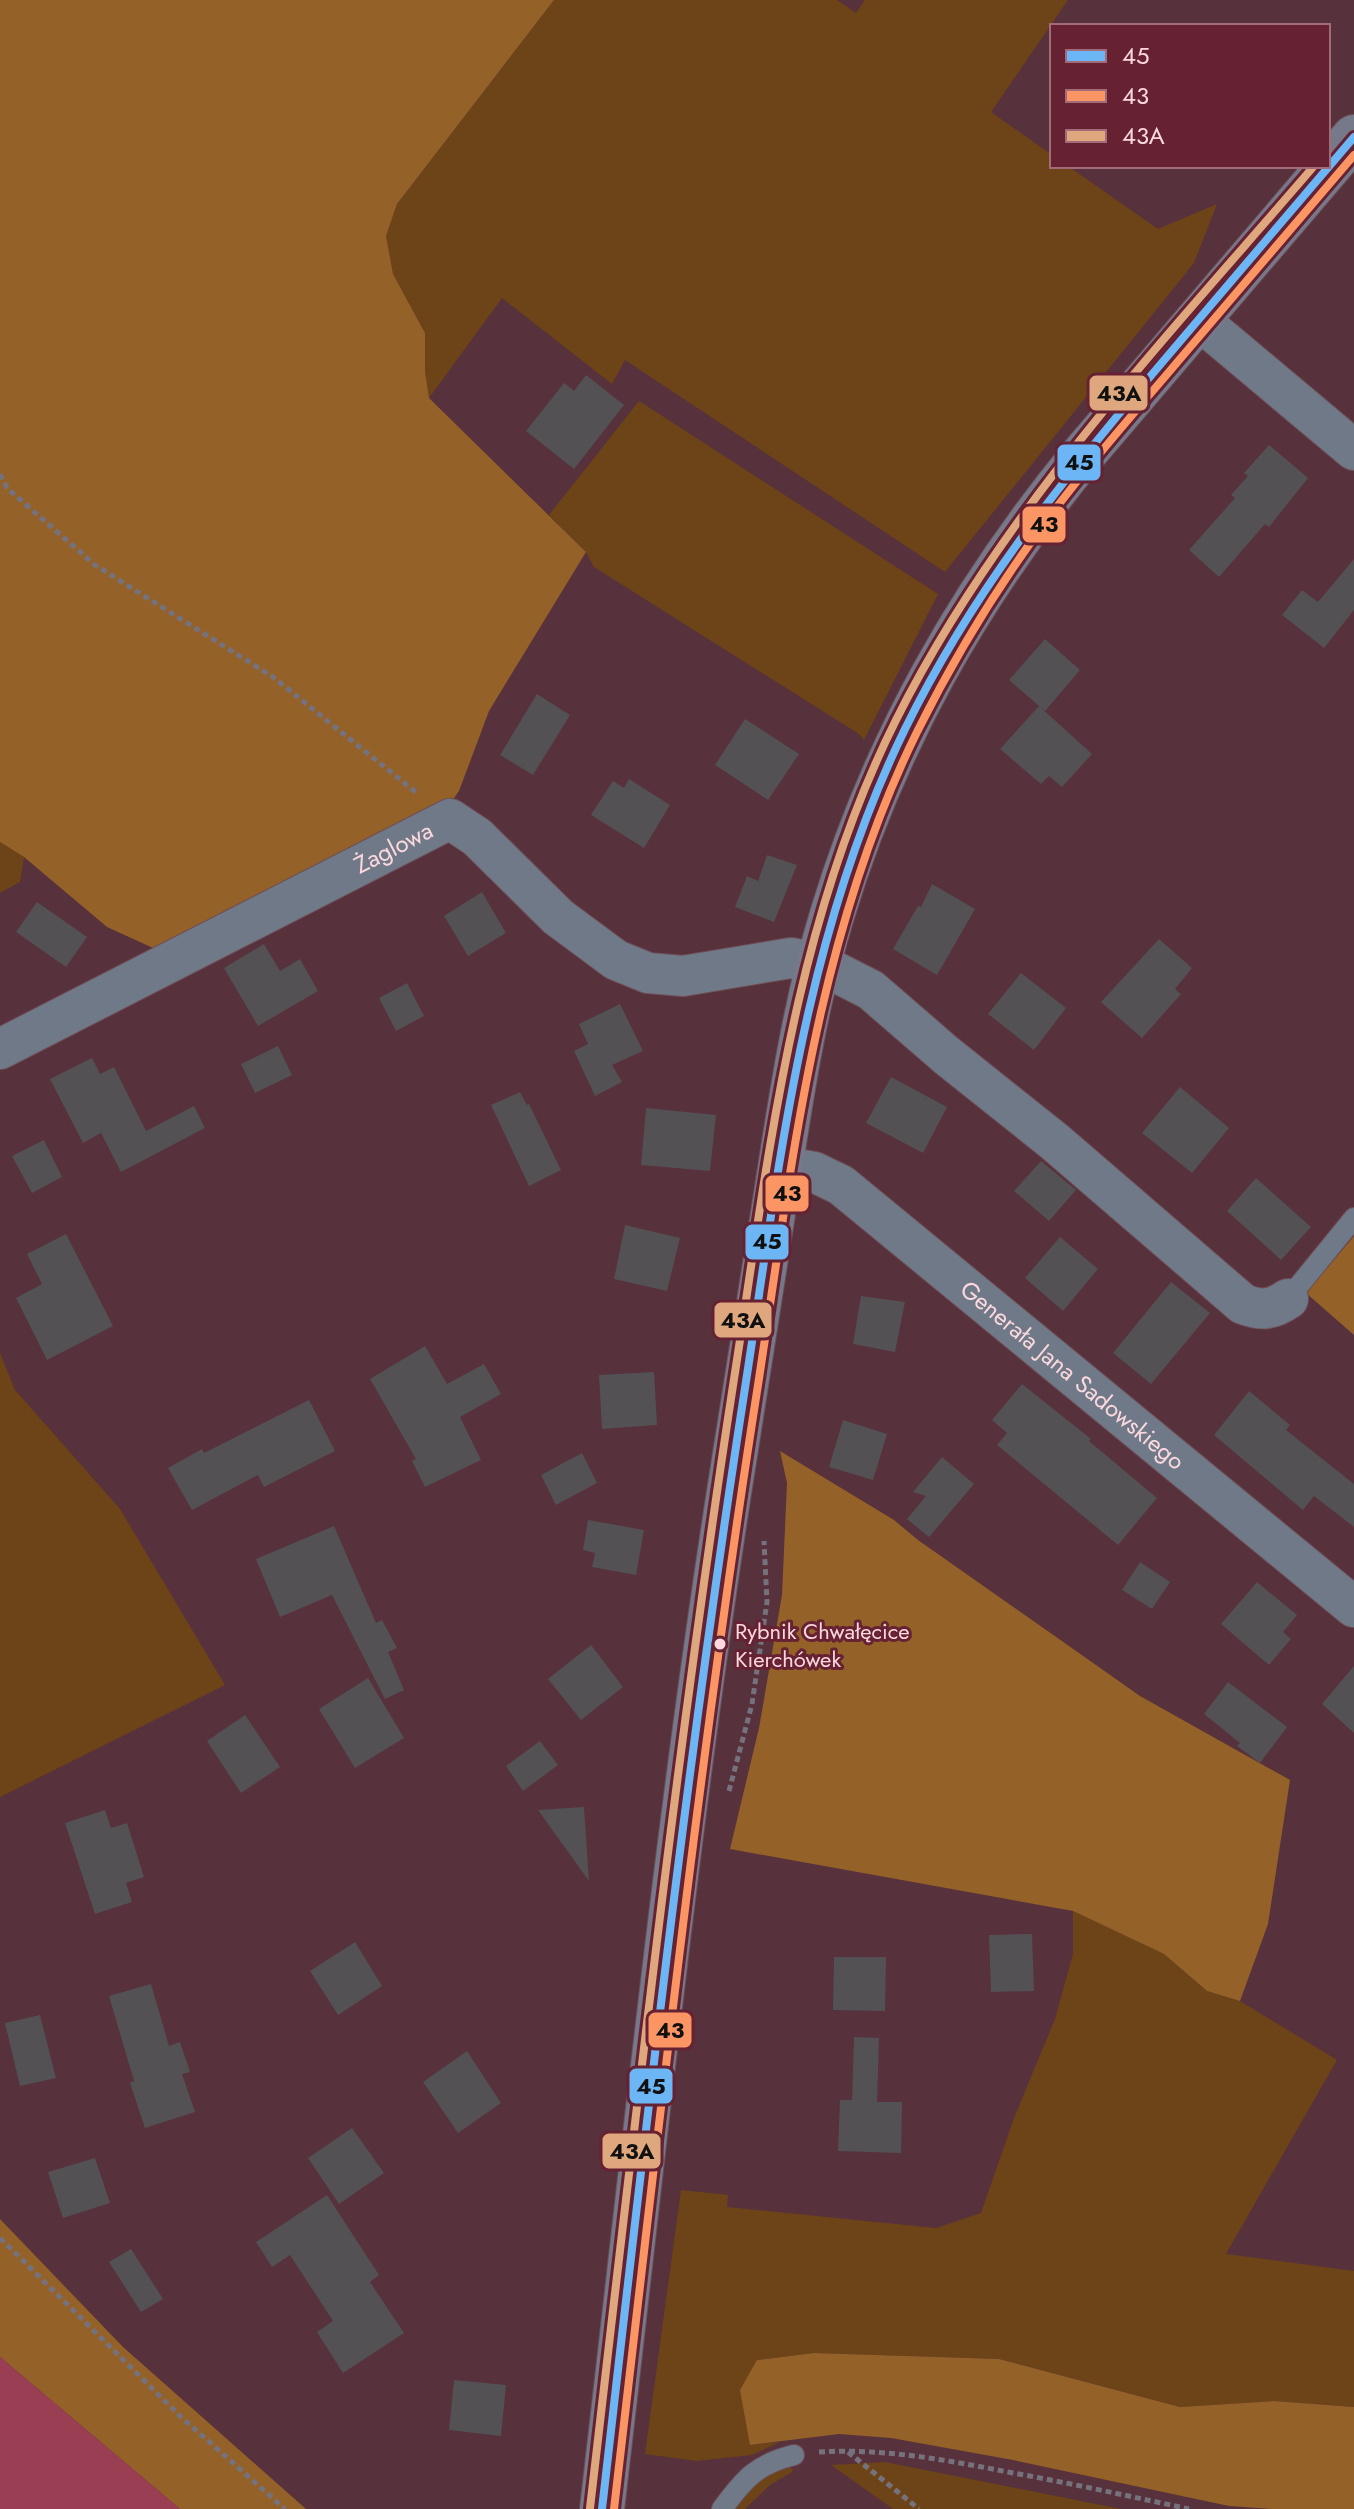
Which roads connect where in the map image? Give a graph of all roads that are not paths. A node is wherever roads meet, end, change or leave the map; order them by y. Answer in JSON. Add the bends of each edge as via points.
{"nodes":[{"id":1,"x":1354,"y":137,"type":"edge"},
{"id":2,"x":1330,"y":165,"type":"edge"},
{"id":3,"x":1327,"y":168,"type":"edge"},
{"id":4,"x":1198,"y":319,"type":"junction"},
{"id":5,"x":1354,"y":450,"type":"edge"},
{"id":6,"x":818,"y":963,"type":"junction"},
{"id":7,"x":0,"y":1049,"type":"edge"},
{"id":8,"x":780,"y":1166,"type":"junction"},
{"id":9,"x":1354,"y":1218,"type":"edge"},
{"id":10,"x":1288,"y":1299,"type":"joint"},
{"id":11,"x":1354,"y":1607,"type":"edge"},
{"id":12,"x":794,"y":2455,"type":"road end"},
{"id":13,"x":602,"y":2509,"type":"edge"},
{"id":14,"x":722,"y":2509,"type":"edge"}],
"edges":[{"from":1,"to":2,"type":"main road"},
{"from":3,"to":4,"type":"main road"},
{"from":4,"to":5,"type":"street"},
{"from":4,"to":6,"type":"main road","via":[[1041,506],[952,639],[877,789]]},
{"from":6,"to":7,"type":"street","name":"Żaglowa","via":[[791,958],[683,976],[648,973],[616,960],[558,917],[477,837],[450,819]]},
{"from":6,"to":8,"type":"main road"},
{"from":6,"to":10,"type":"street","via":[[871,990],[1243,1304],[1265,1309]]},
{"from":8,"to":11,"type":"street","name":"Generała Jana Sadowskiego","via":[[814,1172],[841,1185]]},
{"from":8,"to":13,"type":"main road","via":[[697,1707]]},
{"from":9,"to":10,"type":"lane"},
{"from":12,"to":14,"type":"lane","via":[[743,2479]]}]}
